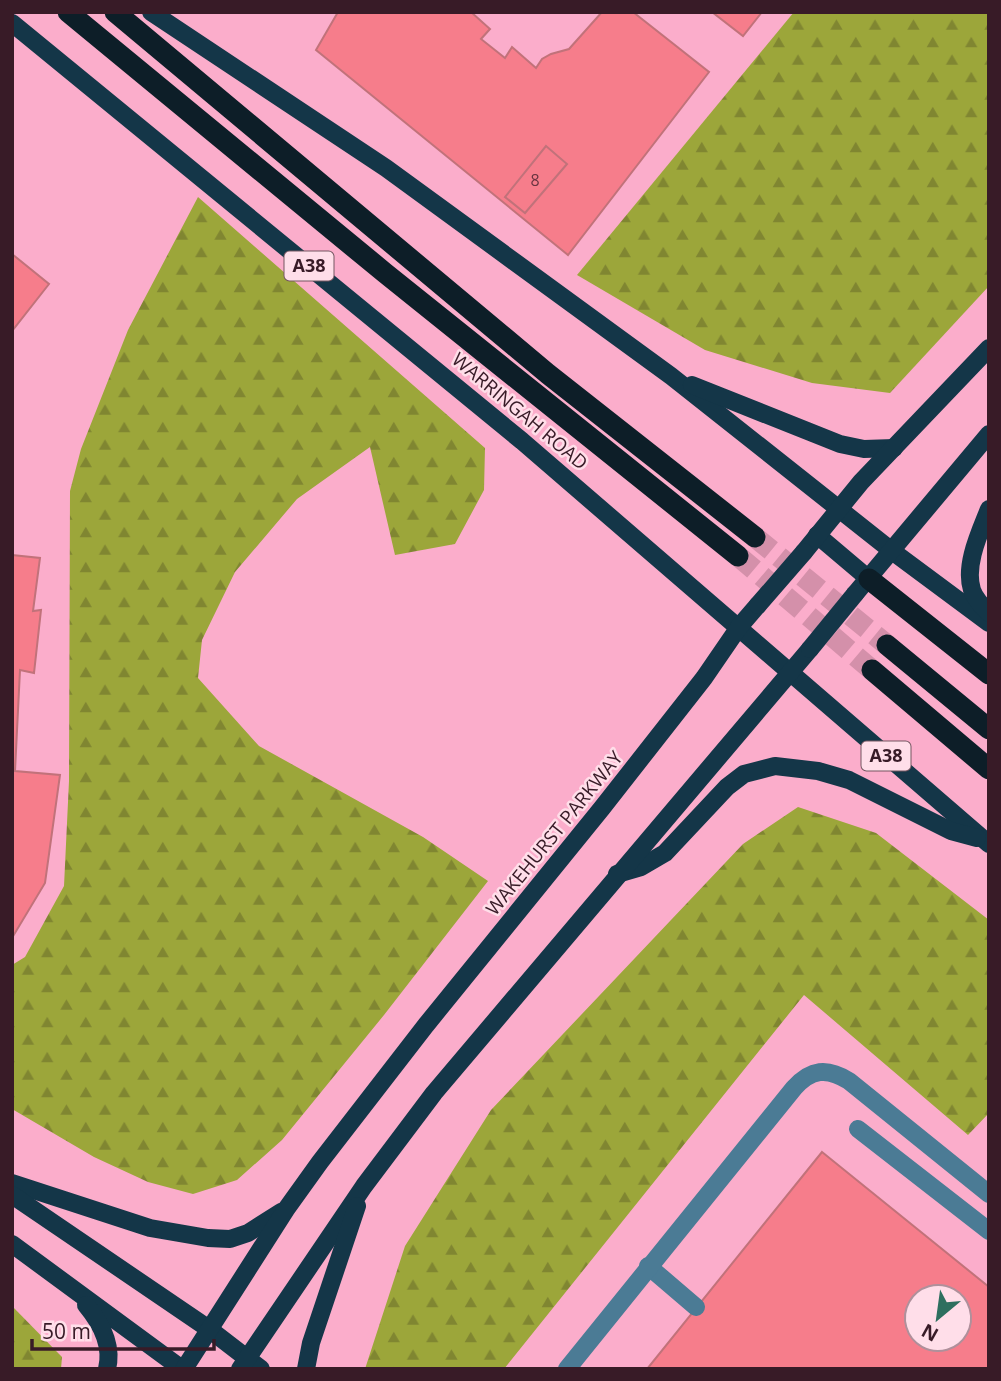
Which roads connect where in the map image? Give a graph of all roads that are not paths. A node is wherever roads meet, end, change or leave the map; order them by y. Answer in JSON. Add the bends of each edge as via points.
{"nodes":[{"id":1,"x":68,"y":12,"type":"edge"},
{"id":2,"x":115,"y":12,"type":"edge"},
{"id":3,"x":151,"y":12,"type":"edge"},
{"id":4,"x":12,"y":23,"type":"edge"},
{"id":5,"x":989,"y":348,"type":"edge"},
{"id":6,"x":671,"y":376,"type":"junction"},
{"id":7,"x":989,"y":433,"type":"edge"},
{"id":8,"x":894,"y":448,"type":"junction"},
{"id":9,"x":838,"y":509,"type":"junction"},
{"id":10,"x":989,"y":509,"type":"edge"},
{"id":11,"x":817,"y":535,"type":"junction"},
{"id":12,"x":755,"y":537,"type":"tunnel mouth"},
{"id":13,"x":892,"y":551,"type":"junction"},
{"id":14,"x":738,"y":556,"type":"tunnel mouth"},
{"id":15,"x":862,"y":586,"type":"junction"},
{"id":16,"x":989,"y":613,"type":"edge"},
{"id":17,"x":989,"y":623,"type":"edge"},
{"id":18,"x":739,"y":627,"type":"junction"},
{"id":19,"x":887,"y":645,"type":"tunnel mouth"},
{"id":20,"x":872,"y":670,"type":"tunnel mouth"},
{"id":21,"x":789,"y":672,"type":"junction"},
{"id":22,"x":989,"y":674,"type":"edge"},
{"id":23,"x":989,"y":729,"type":"edge"},
{"id":24,"x":989,"y":769,"type":"edge"},
{"id":25,"x":986,"y":842,"type":"edge"},
{"id":26,"x":617,"y":874,"type":"junction"},
{"id":27,"x":858,"y":1129,"type":"dead end"},
{"id":28,"x":12,"y":1183,"type":"edge"},
{"id":29,"x":364,"y":1186,"type":"junction"},
{"id":30,"x":989,"y":1194,"type":"edge"},
{"id":31,"x":12,"y":1195,"type":"edge"},
{"id":32,"x":287,"y":1208,"type":"junction"},
{"id":33,"x":989,"y":1231,"type":"edge"},
{"id":34,"x":12,"y":1244,"type":"edge"},
{"id":35,"x":648,"y":1266,"type":"junction"},
{"id":36,"x":69,"y":1286,"type":"junction"},
{"id":37,"x":696,"y":1307,"type":"dead end"},
{"id":38,"x":209,"y":1329,"type":"junction"},
{"id":39,"x":249,"y":1365,"type":"edge"},
{"id":40,"x":107,"y":1369,"type":"edge"},
{"id":41,"x":183,"y":1369,"type":"edge"},
{"id":42,"x":306,"y":1369,"type":"edge"},
{"id":43,"x":567,"y":1369,"type":"edge"}],
"edges":[{"from":1,"to":14,"type":"highway","name":"WARRINGAH ROAD","number":"A38"},
{"from":2,"to":12,"type":"highway","via":[[548,374]]},
{"from":3,"to":6,"type":"main road","via":[[386,168]]},
{"from":4,"to":18,"type":"main road","name":"WARRINGAH ROAD","number":"A38","via":[[522,441]]},
{"from":5,"to":8,"type":"main road","name":"WAKEHURST PARKWAY"},
{"from":6,"to":8,"type":"main road","via":[[840,444]]},
{"from":6,"to":9,"type":"main road"},
{"from":7,"to":13,"type":"main road"},
{"from":8,"to":9,"type":"main road","name":"WAKEHURST PARKWAY"},
{"from":9,"to":11,"type":"main road","name":"WAKEHURST PARKWAY"},
{"from":9,"to":13,"type":"main road"},
{"from":10,"to":16,"type":"main road","via":[[970,579],[973,592]]},
{"from":11,"to":15,"type":"main road"},
{"from":11,"to":18,"type":"main road","name":"WAKEHURST PARKWAY","bridge":true},
{"from":13,"to":15,"type":"main road"},
{"from":13,"to":17,"type":"main road"},
{"from":15,"to":21,"type":"main road","bridge":true},
{"from":15,"to":22,"type":"highway"},
{"from":18,"to":21,"type":"main road","name":"WARRINGAH ROAD","number":"A38"},
{"from":18,"to":32,"type":"main road","name":"WAKEHURST PARKWAY","via":[[704,678],[426,1025]]},
{"from":19,"to":23,"type":"highway"},
{"from":20,"to":24,"type":"highway"},
{"from":21,"to":25,"type":"main road","name":"WARRINGAH ROAD","number":"A38"},
{"from":21,"to":26,"type":"main road"},
{"from":25,"to":26,"type":"main road","via":[[951,831],[849,780],[775,766],[744,775],[665,853]]},
{"from":26,"to":29,"type":"main road","via":[[433,1093]]},
{"from":27,"to":33,"type":"lane"},
{"from":28,"to":32,"type":"main road","via":[[150,1228],[208,1238],[230,1239],[248,1233]]},
{"from":29,"to":39,"type":"main road"},
{"from":29,"to":42,"type":"main road"},
{"from":30,"to":35,"type":"lane","via":[[849,1081],[832,1072],[817,1071],[794,1088]]},
{"from":31,"to":38,"type":"main road"},
{"from":32,"to":38,"type":"main road","name":"WAKEHURST PARKWAY"},
{"from":34,"to":36,"type":"main road"},
{"from":35,"to":37,"type":"lane"},
{"from":35,"to":43,"type":"lane"},
{"from":36,"to":40,"type":"main road","via":[[95,1316],[107,1340]]},
{"from":36,"to":41,"type":"main road"},
{"from":38,"to":39,"type":"main road"},
{"from":38,"to":41,"type":"main road","name":"WAKEHURST PARKWAY"}]}
